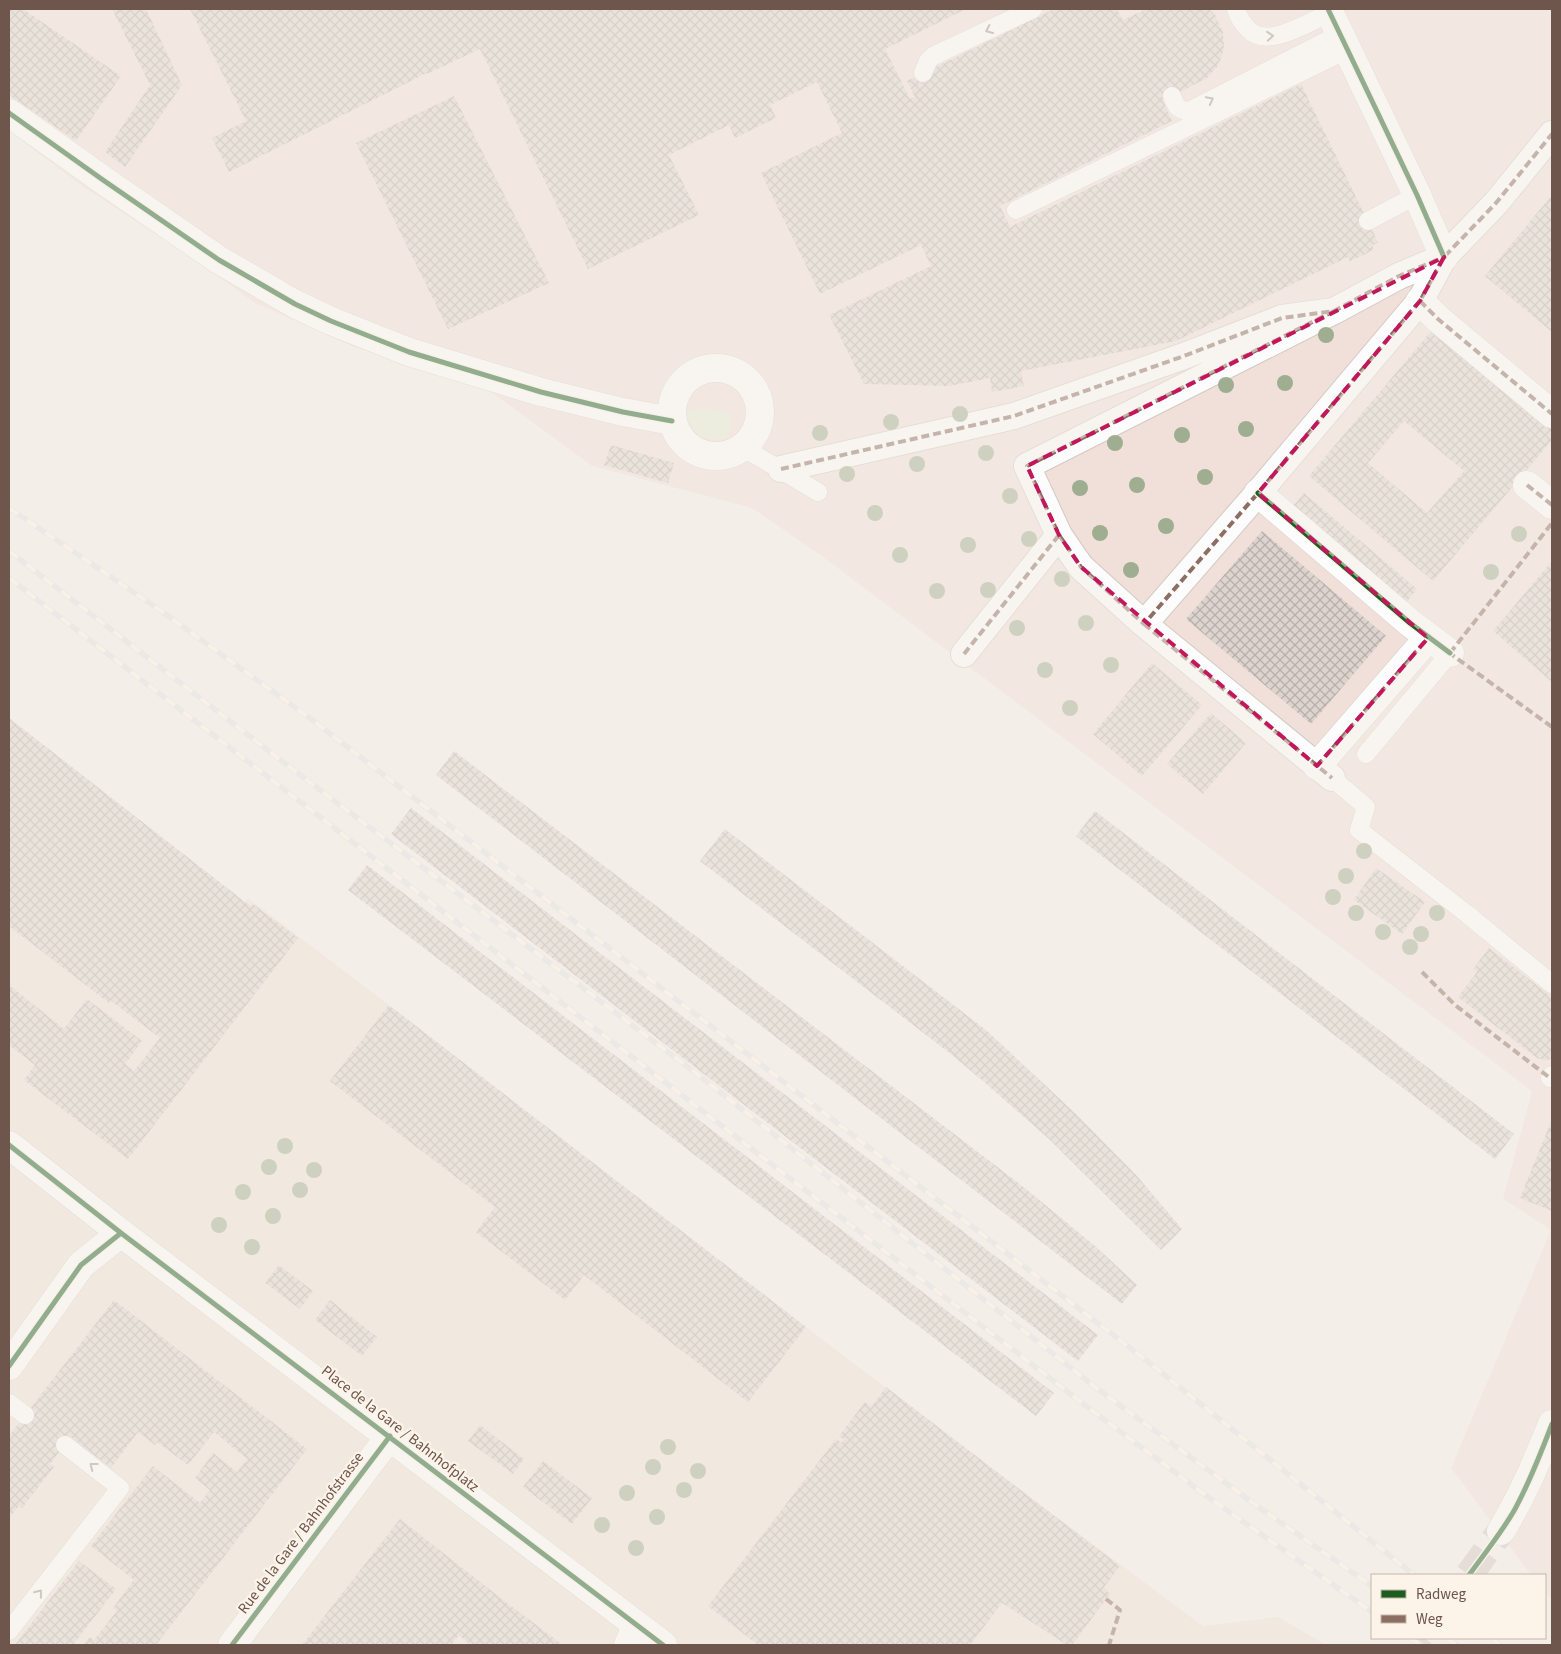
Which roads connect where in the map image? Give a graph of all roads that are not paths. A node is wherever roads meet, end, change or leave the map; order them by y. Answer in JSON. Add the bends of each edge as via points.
{"nodes":[{"id":1,"x":1033,"y":9,"type":"edge"},
{"id":2,"x":1236,"y":9,"type":"edge"},
{"id":3,"x":1336,"y":26,"type":"edge"},
{"id":4,"x":923,"y":73,"type":"dead end"},
{"id":5,"x":1172,"y":96,"type":"dead end"},
{"id":6,"x":9,"y":113,"type":"edge"},
{"id":7,"x":1552,"y":134,"type":"edge"},
{"id":8,"x":1417,"y":196,"type":"junction"},
{"id":9,"x":1016,"y":210,"type":"dead end"},
{"id":10,"x":1368,"y":222,"type":"dead end"},
{"id":11,"x":1444,"y":257,"type":"junction"},
{"id":12,"x":1420,"y":301,"type":"junction"},
{"id":13,"x":1334,"y":311,"type":"junction"},
{"id":14,"x":1552,"y":414,"type":"edge"},
{"id":15,"x":672,"y":422,"type":"junction"},
{"id":16,"x":742,"y":447,"type":"junction"},
{"id":17,"x":781,"y":470,"type":"junction"},
{"id":18,"x":1527,"y":485,"type":"dead end"},
{"id":19,"x":818,"y":492,"type":"dead end"},
{"id":20,"x":1258,"y":493,"type":"junction"},
{"id":21,"x":1552,"y":506,"type":"edge"},
{"id":22,"x":1060,"y":535,"type":"junction"},
{"id":23,"x":1144,"y":624,"type":"junction"},
{"id":24,"x":1428,"y":638,"type":"junction"},
{"id":25,"x":1450,"y":653,"type":"joint"},
{"id":26,"x":964,"y":654,"type":"dead end"},
{"id":27,"x":1366,"y":754,"type":"dead end"},
{"id":28,"x":1324,"y":772,"type":"junction"},
{"id":29,"x":1552,"y":984,"type":"edge"},
{"id":30,"x":9,"y":1145,"type":"edge"},
{"id":31,"x":121,"y":1233,"type":"junction"},
{"id":32,"x":9,"y":1366,"type":"edge"},
{"id":33,"x":9,"y":1403,"type":"edge"},
{"id":34,"x":25,"y":1415,"type":"dead end"},
{"id":35,"x":1552,"y":1424,"type":"edge"},
{"id":36,"x":390,"y":1436,"type":"junction"},
{"id":37,"x":65,"y":1445,"type":"dead end"},
{"id":38,"x":1501,"y":1531,"type":"tunnel mouth"},
{"id":39,"x":9,"y":1631,"type":"edge"},
{"id":40,"x":632,"y":1635,"type":"edge"},
{"id":41,"x":232,"y":1645,"type":"edge"},
{"id":42,"x":663,"y":1645,"type":"edge"}],
"edges":[{"from":1,"to":4,"type":"lane","one_way":true,"via":[[933,56]]},
{"from":2,"to":3,"type":"lane","one_way":true,"via":[[1240,20],[1252,34],[1261,37]]},
{"from":5,"to":3,"type":"lane","one_way":true,"via":[[1177,108],[1189,111]]},
{"from":3,"to":8,"type":"street"},
{"from":3,"to":9,"type":"lane"},
{"from":6,"to":15,"type":"street","via":[[219,260],[331,321],[409,352],[541,392]]},
{"from":7,"to":11,"type":"street","via":[[1496,203]]},
{"from":8,"to":10,"type":"lane"},
{"from":8,"to":11,"type":"street"},
{"from":11,"to":12,"type":"street"},
{"from":11,"to":13,"type":"street","via":[[1399,276]]},
{"from":12,"to":14,"type":"street"},
{"from":12,"to":20,"type":"street"},
{"from":13,"to":17,"type":"street","via":[[1282,318],[1014,416]]},
{"from":13,"to":22,"type":"street","via":[[1027,466]]},
{"from":15,"to":16,"type":"street","via":[[688,446],[701,453],[715,456],[730,454]]},
{"from":15,"to":16,"type":"street","via":[[675,395],[682,383],[705,370],[731,371],[752,387],[760,412],[752,437]]},
{"from":16,"to":17,"type":"lane"},
{"from":17,"to":19,"type":"lane"},
{"from":18,"to":21,"type":"street"},
{"from":20,"to":23,"type":"street"},
{"from":20,"to":24,"type":"street"},
{"from":22,"to":23,"type":"street","via":[[1081,568]]},
{"from":22,"to":26,"type":"street"},
{"from":23,"to":28,"type":"street"},
{"from":24,"to":25,"type":"street"},
{"from":24,"to":28,"type":"street"},
{"from":25,"to":27,"type":"lane"},
{"from":28,"to":29,"type":"lane","via":[[1366,807],[1359,830]]},
{"from":30,"to":31,"type":"street","name":"Place de la Gare / Bahnhofplatz"},
{"from":31,"to":32,"type":"street","via":[[81,1265]]},
{"from":31,"to":36,"type":"street","name":"Place de la Gare / Bahnhofplatz"},
{"from":33,"to":34,"type":"lane"},
{"from":35,"to":38,"type":"street","via":[[1532,1475]]},
{"from":36,"to":40,"type":"street","name":"Place de la Gare / Bahnhofplatz"},
{"from":36,"to":41,"type":"street","name":"Rue de la Gare / Bahnhofstrasse"},
{"from":39,"to":37,"type":"lane","one_way":true,"via":[[120,1488]]},
{"from":40,"to":42,"type":"street","name":"Place de la Gare / Bahnhofplatz"}]}
